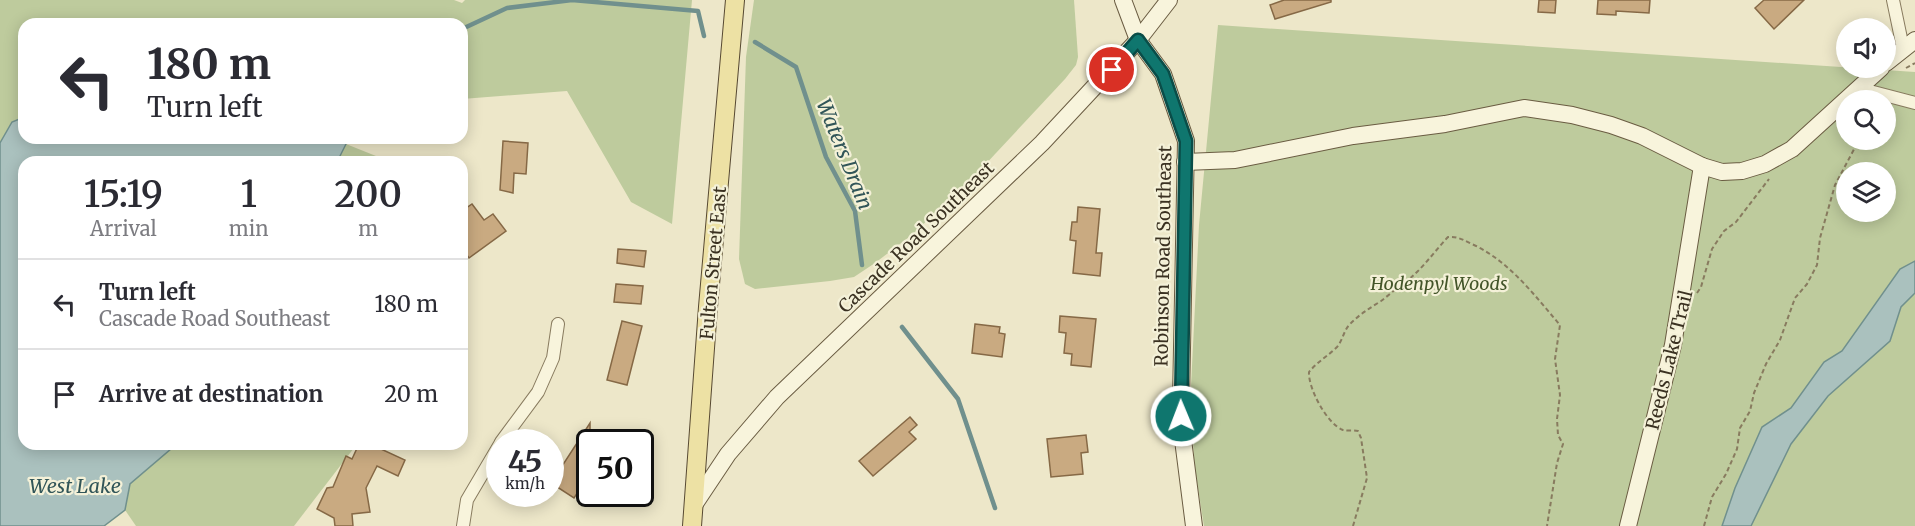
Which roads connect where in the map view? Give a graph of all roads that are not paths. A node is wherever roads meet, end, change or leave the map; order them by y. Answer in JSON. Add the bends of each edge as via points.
{"nodes":[{"id":1,"x":735,"y":0,"type":"edge"},
{"id":2,"x":1123,"y":0,"type":"edge"},
{"id":3,"x":1169,"y":0,"type":"edge"},
{"id":4,"x":1893,"y":0,"type":"edge"},
{"id":5,"x":1138,"y":40,"type":"junction"},
{"id":6,"x":1909,"y":44,"type":"edge"},
{"id":7,"x":1896,"y":55,"type":"edge"},
{"id":8,"x":1870,"y":78,"type":"edge"},
{"id":9,"x":1858,"y":88,"type":"junction"},
{"id":10,"x":1915,"y":103,"type":"edge"},
{"id":11,"x":1185,"y":162,"type":"junction"},
{"id":12,"x":1702,"y":166,"type":"junction"},
{"id":13,"x":558,"y":324,"type":"dead end"},
{"id":14,"x":511,"y":429,"type":"edge"},
{"id":15,"x":486,"y":467,"type":"edge"},
{"id":16,"x":694,"y":506,"type":"junction"},
{"id":17,"x":463,"y":526,"type":"edge"},
{"id":18,"x":692,"y":526,"type":"edge"},
{"id":19,"x":1194,"y":526,"type":"edge"},
{"id":20,"x":1628,"y":526,"type":"edge"}],
"edges":[{"from":1,"to":16,"type":"main road","name":"Fulton Street East"},
{"from":2,"to":5,"type":"main road","name":"Robinson Road Southeast"},
{"from":3,"to":5,"type":"main road","name":"Cascade Road Southeast"},
{"from":4,"to":6,"type":"street"},
{"from":5,"to":11,"type":"main road","name":"Robinson Road Southeast","via":[[1163,74],[1186,141]]},
{"from":5,"to":16,"type":"main road","name":"Cascade Road Southeast","via":[[1034,151],[777,397],[728,454]]},
{"from":6,"to":7,"type":"main road"},
{"from":8,"to":9,"type":"main road"},
{"from":9,"to":10,"type":"street"},
{"from":9,"to":12,"type":"main road","via":[[1800,142],[1765,164],[1722,172]]},
{"from":11,"to":12,"type":"main road","via":[[1235,160],[1524,108],[1611,125]]},
{"from":11,"to":19,"type":"main road","name":"Robinson Road Southeast","via":[[1181,400]]},
{"from":12,"to":20,"type":"main road","via":[[1673,345]]},
{"from":13,"to":14,"type":"street","via":[[553,358],[538,393]]},
{"from":15,"to":17,"type":"street","via":[[467,500]]},
{"from":16,"to":18,"type":"main road","name":"Fulton Street East"}]}
